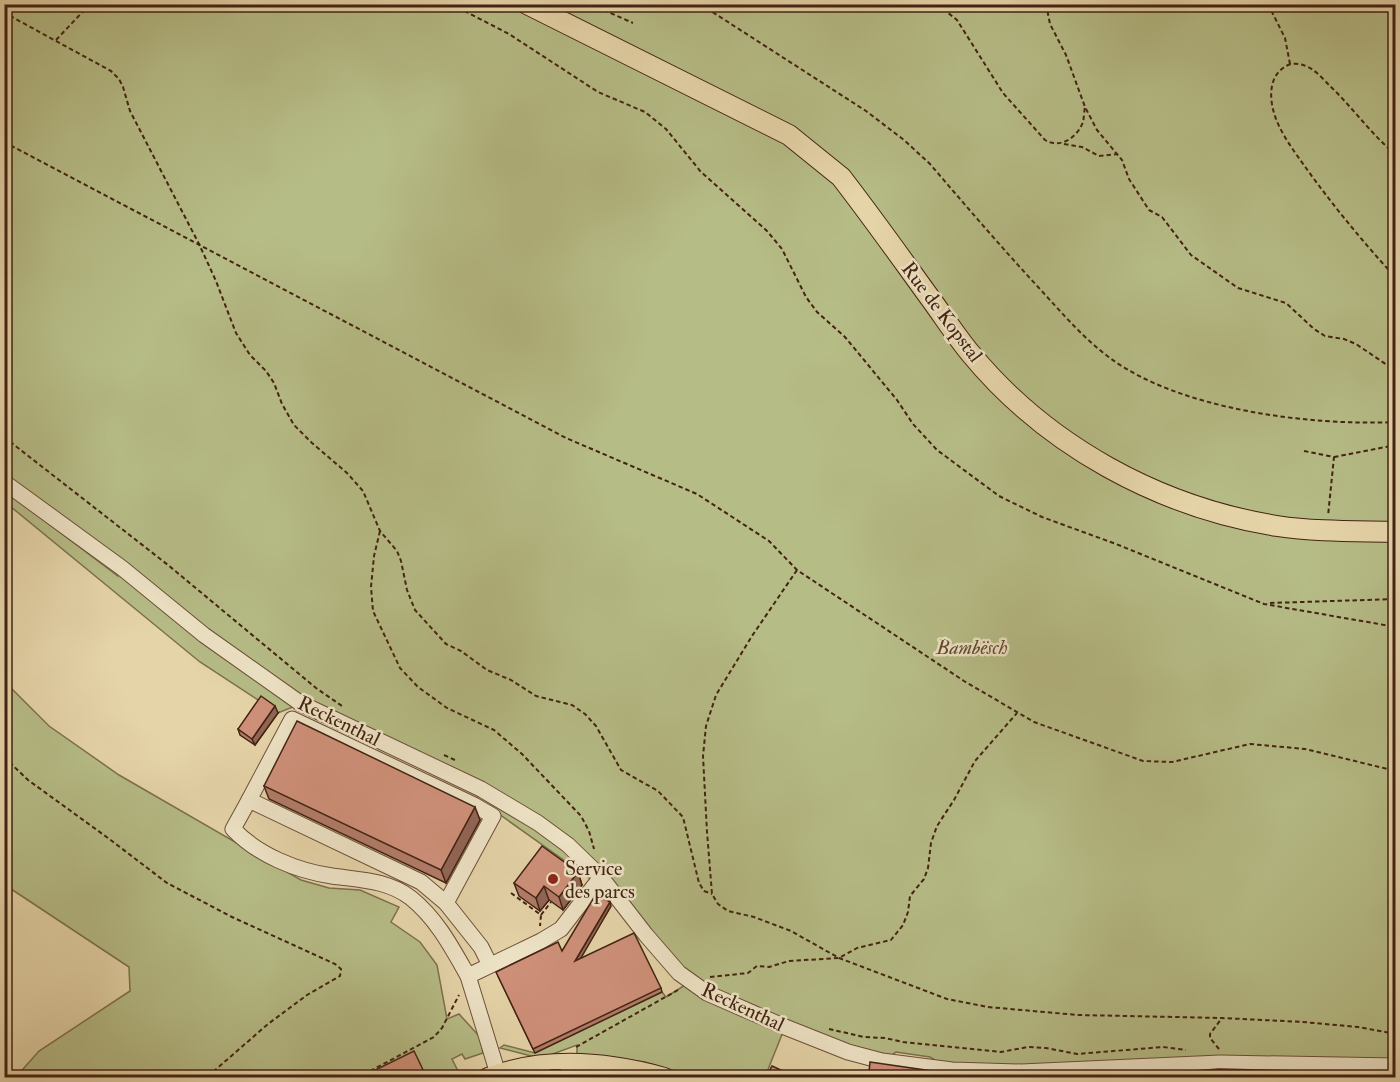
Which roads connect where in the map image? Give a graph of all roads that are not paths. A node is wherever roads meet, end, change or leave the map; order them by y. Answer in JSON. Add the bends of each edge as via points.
{"nodes":[{"id":1,"x":526,"y":4,"type":"edge"},
{"id":2,"x":4,"y":482,"type":"edge"},
{"id":3,"x":1395,"y":532,"type":"edge"},
{"id":4,"x":300,"y":704,"type":"junction"},
{"id":5,"x":292,"y":719,"type":"junction"},
{"id":6,"x":456,"y":777,"type":"junction"},
{"id":7,"x":448,"y":793,"type":"junction"},
{"id":8,"x":249,"y":800,"type":"junction"},
{"id":9,"x":601,"y":877,"type":"junction"},
{"id":10,"x":446,"y":903,"type":"junction"},
{"id":11,"x":490,"y":966,"type":"junction"},
{"id":12,"x":468,"y":976,"type":"junction"},
{"id":13,"x":1395,"y":1066,"type":"edge"},
{"id":14,"x":493,"y":1076,"type":"edge"},
{"id":15,"x":664,"y":1077,"type":"edge"}],
"edges":[{"from":1,"to":3,"type":"main road","name":"Rue de Kopstal","via":[[789,135],[820,159],[841,177],[971,354],[1061,440],[1153,490],[1238,517],[1327,531]]},
{"from":2,"to":4,"type":"street","name":"Reckenthal"},
{"from":4,"to":5,"type":"street"},
{"from":4,"to":6,"type":"street","name":"Reckenthal"},
{"from":5,"to":7,"type":"street"},
{"from":5,"to":8,"type":"street"},
{"from":6,"to":7,"type":"street"},
{"from":6,"to":9,"type":"street","name":"Reckenthal","via":[[538,823]]},
{"from":7,"to":10,"type":"street","via":[[494,816]]},
{"from":8,"to":10,"type":"street","via":[[421,882]]},
{"from":8,"to":12,"type":"street","via":[[233,829],[244,840],[258,851],[308,871],[376,881],[410,897],[430,916]]},
{"from":9,"to":11,"type":"street","via":[[561,929]]},
{"from":9,"to":13,"type":"street","name":"Reckenthal","via":[[679,973],[707,993],[848,1052],[882,1061],[952,1070],[1021,1071],[1220,1063]]},
{"from":10,"to":11,"type":"street","via":[[481,947]]},
{"from":11,"to":12,"type":"street"},
{"from":12,"to":14,"type":"street"},
{"from":14,"to":15,"type":"main road","via":[[532,1066],[563,1064],[601,1065]]}]}
